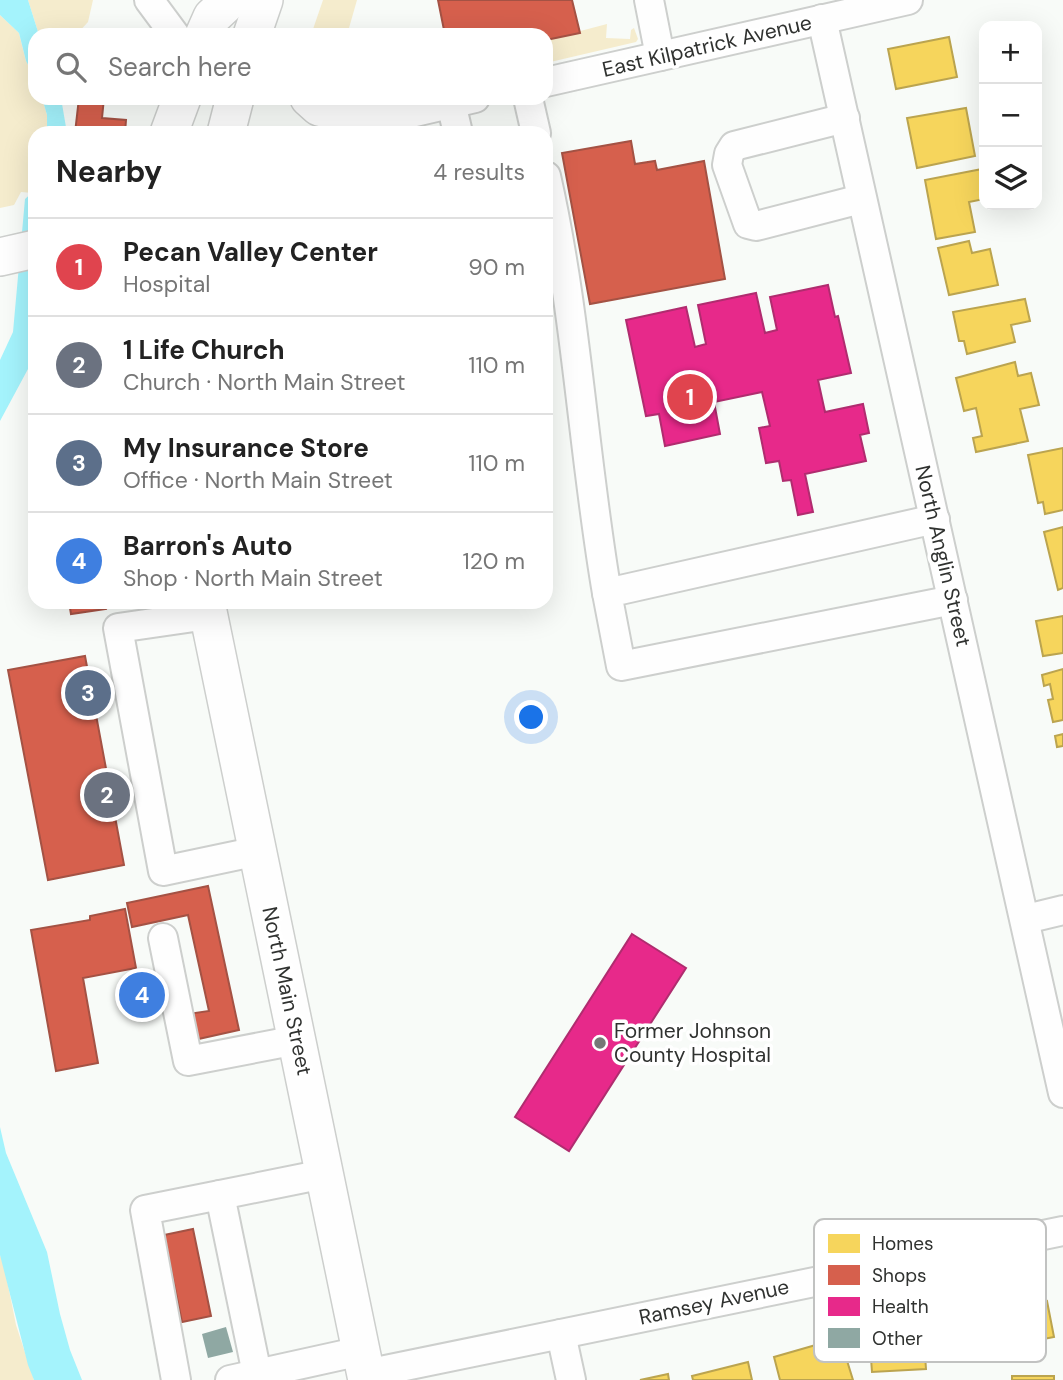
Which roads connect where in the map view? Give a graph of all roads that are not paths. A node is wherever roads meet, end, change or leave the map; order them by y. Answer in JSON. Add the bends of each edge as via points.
{"nodes":[{"id":1,"x":149,"y":0,"type":"edge"},
{"id":2,"x":649,"y":0,"type":"edge"},
{"id":3,"x":908,"y":0,"type":"edge"},
{"id":4,"x":861,"y":5,"type":"edge"},
{"id":5,"x":255,"y":17,"type":"edge"},
{"id":6,"x":822,"y":19,"type":"junction"},
{"id":7,"x":170,"y":28,"type":"edge"},
{"id":8,"x":207,"y":28,"type":"edge"},
{"id":9,"x":660,"y":57,"type":"junction"},
{"id":10,"x":553,"y":80,"type":"edge"},
{"id":11,"x":179,"y":105,"type":"edge"},
{"id":12,"x":232,"y":105,"type":"edge"},
{"id":13,"x":317,"y":105,"type":"edge"},
{"id":14,"x":447,"y":105,"type":"edge"},
{"id":15,"x":462,"y":105,"type":"edge"},
{"id":16,"x":530,"y":105,"type":"edge"},
{"id":17,"x":845,"y":118,"type":"junction"},
{"id":18,"x":172,"y":126,"type":"edge"},
{"id":19,"x":228,"y":126,"type":"edge"},
{"id":20,"x":359,"y":126,"type":"edge"},
{"id":21,"x":365,"y":126,"type":"edge"},
{"id":22,"x":459,"y":126,"type":"edge"},
{"id":23,"x":534,"y":126,"type":"edge"},
{"id":24,"x":861,"y":199,"type":"junction"},
{"id":25,"x":553,"y":210,"type":"edge"},
{"id":26,"x":28,"y":251,"type":"edge"},
{"id":27,"x":0,"y":257,"type":"edge"},
{"id":28,"x":935,"y":519,"type":"junction"},
{"id":29,"x":607,"y":593,"type":"junction"},
{"id":30,"x":953,"y":600,"type":"junction"},
{"id":31,"x":207,"y":609,"type":"edge"},
{"id":32,"x":258,"y":851,"type":"junction"},
{"id":33,"x":1063,"y":910,"type":"edge"},
{"id":34,"x":1026,"y":919,"type":"junction"},
{"id":35,"x":163,"y":938,"type":"dead end"},
{"id":36,"x":296,"y":1040,"type":"junction"},
{"id":37,"x":1063,"y":1093,"type":"edge"},
{"id":38,"x":324,"y":1174,"type":"junction"},
{"id":39,"x":220,"y":1195,"type":"junction"},
{"id":40,"x":814,"y":1282,"type":"edge"},
{"id":41,"x":561,"y":1334,"type":"junction"},
{"id":42,"x":364,"y":1368,"type":"edge"},
{"id":43,"x":257,"y":1374,"type":"junction"},
{"id":44,"x":176,"y":1380,"type":"edge"},
{"id":45,"x":230,"y":1380,"type":"edge"},
{"id":46,"x":571,"y":1380,"type":"edge"}],
"edges":[{"from":1,"to":7,"type":"street"},
{"from":2,"to":9,"type":"street"},
{"from":3,"to":4,"type":"street","name":"East Kilpatrick Avenue"},
{"from":4,"to":6,"type":"street","name":"East Kilpatrick Avenue"},
{"from":5,"to":8,"type":"main road","via":[[212,17]]},
{"from":6,"to":9,"type":"street","name":"East Kilpatrick Avenue"},
{"from":6,"to":17,"type":"street","name":"North Anglin Street"},
{"from":9,"to":10,"type":"street","name":"East Kilpatrick Avenue"},
{"from":11,"to":18,"type":"main road"},
{"from":12,"to":19,"type":"main road"},
{"from":13,"to":20,"type":"main road"},
{"from":14,"to":21,"type":"street"},
{"from":15,"to":22,"type":"street"},
{"from":16,"to":23,"type":"street"},
{"from":17,"to":24,"type":"street","name":"North Anglin Street"},
{"from":17,"to":24,"type":"street","via":[[734,146],[727,165],[748,224],[756,226]]},
{"from":24,"to":28,"type":"street","name":"North Anglin Street"},
{"from":25,"to":29,"type":"street"},
{"from":26,"to":27,"type":"main road"},
{"from":28,"to":29,"type":"street"},
{"from":28,"to":30,"type":"street","name":"North Anglin Street"},
{"from":29,"to":30,"type":"street","via":[[621,666]]},
{"from":30,"to":34,"type":"street","name":"North Anglin Street"},
{"from":31,"to":32,"type":"main road","name":"North Main Street"},
{"from":31,"to":32,"type":"street","via":[[118,628],[163,871]]},
{"from":32,"to":36,"type":"main road","name":"North Main Street"},
{"from":33,"to":34,"type":"street"},
{"from":34,"to":37,"type":"street","name":"North Anglin Street"},
{"from":35,"to":36,"type":"street","via":[[188,1061]]},
{"from":36,"to":38,"type":"main road","name":"North Main Street"},
{"from":38,"to":39,"type":"street"},
{"from":38,"to":42,"type":"main road","name":"North Main Street"},
{"from":39,"to":43,"type":"street"},
{"from":39,"to":44,"type":"street","via":[[145,1210]]},
{"from":40,"to":41,"type":"street","name":"Ramsey Avenue"},
{"from":41,"to":42,"type":"street","name":"Ramsey Avenue"},
{"from":41,"to":46,"type":"street"},
{"from":42,"to":43,"type":"street","name":"Ramsey Avenue"},
{"from":43,"to":45,"type":"street","name":"Ramsey Avenue"}]}
